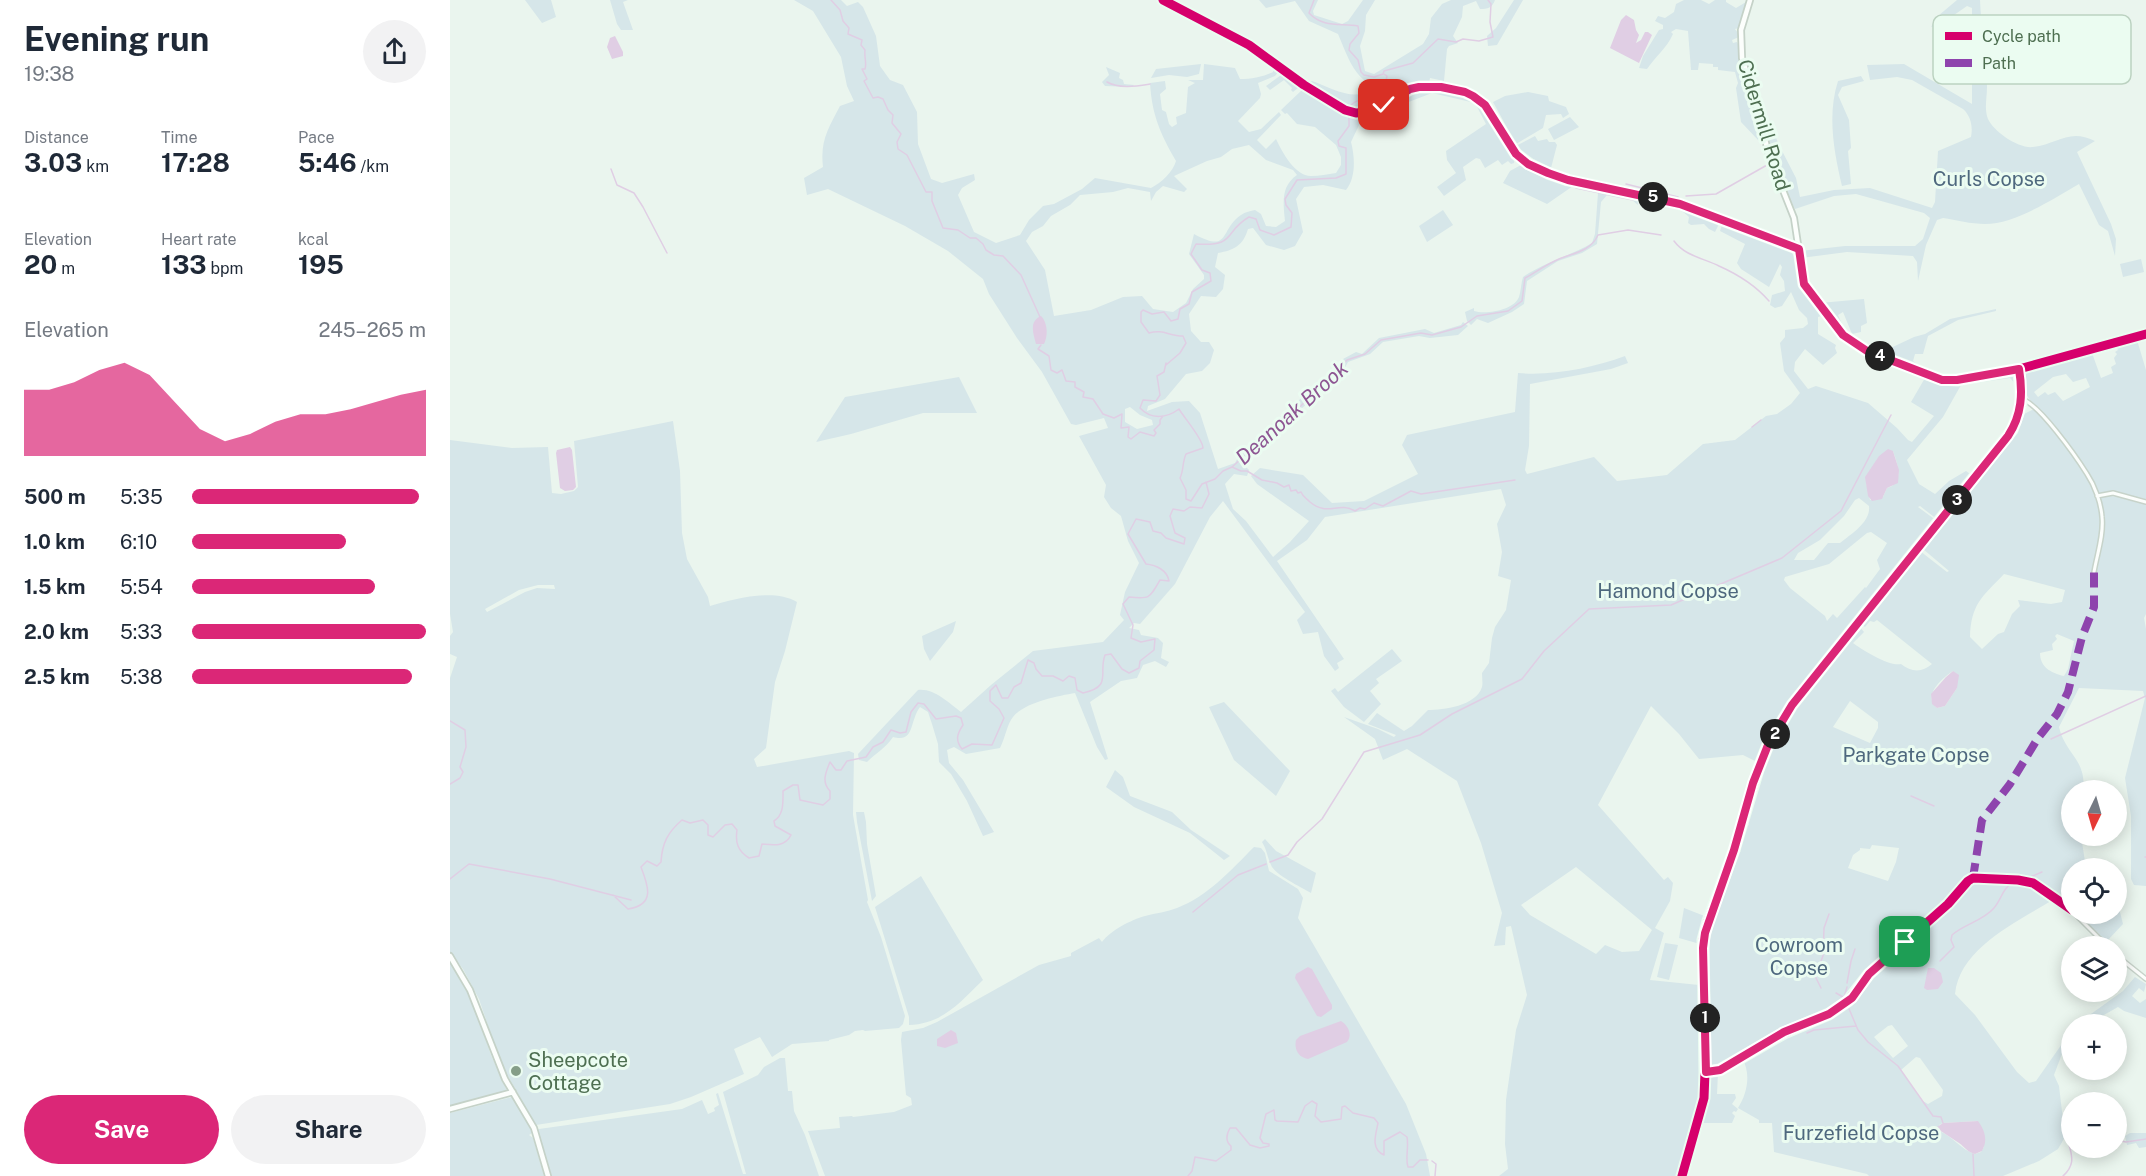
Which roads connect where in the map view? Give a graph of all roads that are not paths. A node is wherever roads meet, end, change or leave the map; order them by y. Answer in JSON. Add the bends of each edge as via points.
{"nodes":[{"id":1,"x":1163,"y":0,"type":"edge"},
{"id":2,"x":1749,"y":0,"type":"edge"},
{"id":3,"x":1799,"y":249,"type":"junction"},
{"id":4,"x":2146,"y":334,"type":"edge"},
{"id":5,"x":2019,"y":369,"type":"junction"},
{"id":6,"x":2021,"y":399,"type":"junction"},
{"id":7,"x":2097,"y":496,"type":"junction"},
{"id":8,"x":2146,"y":502,"type":"edge"},
{"id":9,"x":2094,"y":572,"type":"dead end"},
{"id":10,"x":2061,"y":902,"type":"edge"},
{"id":11,"x":2085,"y":924,"type":"edge"},
{"id":12,"x":2097,"y":936,"type":"edge"},
{"id":13,"x":450,"y":956,"type":"edge"},
{"id":14,"x":2127,"y":964,"type":"edge"},
{"id":15,"x":2146,"y":980,"type":"edge"},
{"id":16,"x":1706,"y":1072,"type":"junction"},
{"id":17,"x":513,"y":1092,"type":"junction"},
{"id":18,"x":450,"y":1109,"type":"edge"},
{"id":19,"x":548,"y":1176,"type":"edge"},
{"id":20,"x":1682,"y":1176,"type":"edge"}],
"edges":[{"from":1,"to":3,"type":"street","via":[[1248,45],[1345,110],[1377,110],[1419,87],[1465,92],[1485,105],[1516,154],[1542,171],[1680,204]]},
{"from":2,"to":3,"type":"street","name":"Cidermill Road","via":[[1741,30],[1742,58],[1769,155],[1794,218]]},
{"from":3,"to":5,"type":"street","name":"Cidermill Road","via":[[1808,291],[1843,335],[1859,347],[1942,380]]},
{"from":4,"to":5,"type":"street","name":"Cidermill Road"},
{"from":5,"to":6,"type":"street"},
{"from":6,"to":7,"type":"street","via":[[2030,403],[2060,435]]},
{"from":6,"to":16,"type":"street","via":[[2017,421],[2008,436],[1792,705],[1768,745],[1705,933]]},
{"from":7,"to":8,"type":"street","via":[[2114,493]]},
{"from":7,"to":9,"type":"street","via":[[2103,523]]},
{"from":10,"to":16,"type":"street","via":[[2033,882],[1972,878],[1869,974],[1847,1002],[1829,1014],[1784,1032],[1720,1070]]},
{"from":11,"to":12,"type":"street"},
{"from":13,"to":17,"type":"street","via":[[470,990]]},
{"from":14,"to":15,"type":"street"},
{"from":16,"to":20,"type":"street","via":[[1704,1098]]},
{"from":17,"to":18,"type":"street"},
{"from":17,"to":19,"type":"street","via":[[534,1128]]}]}
